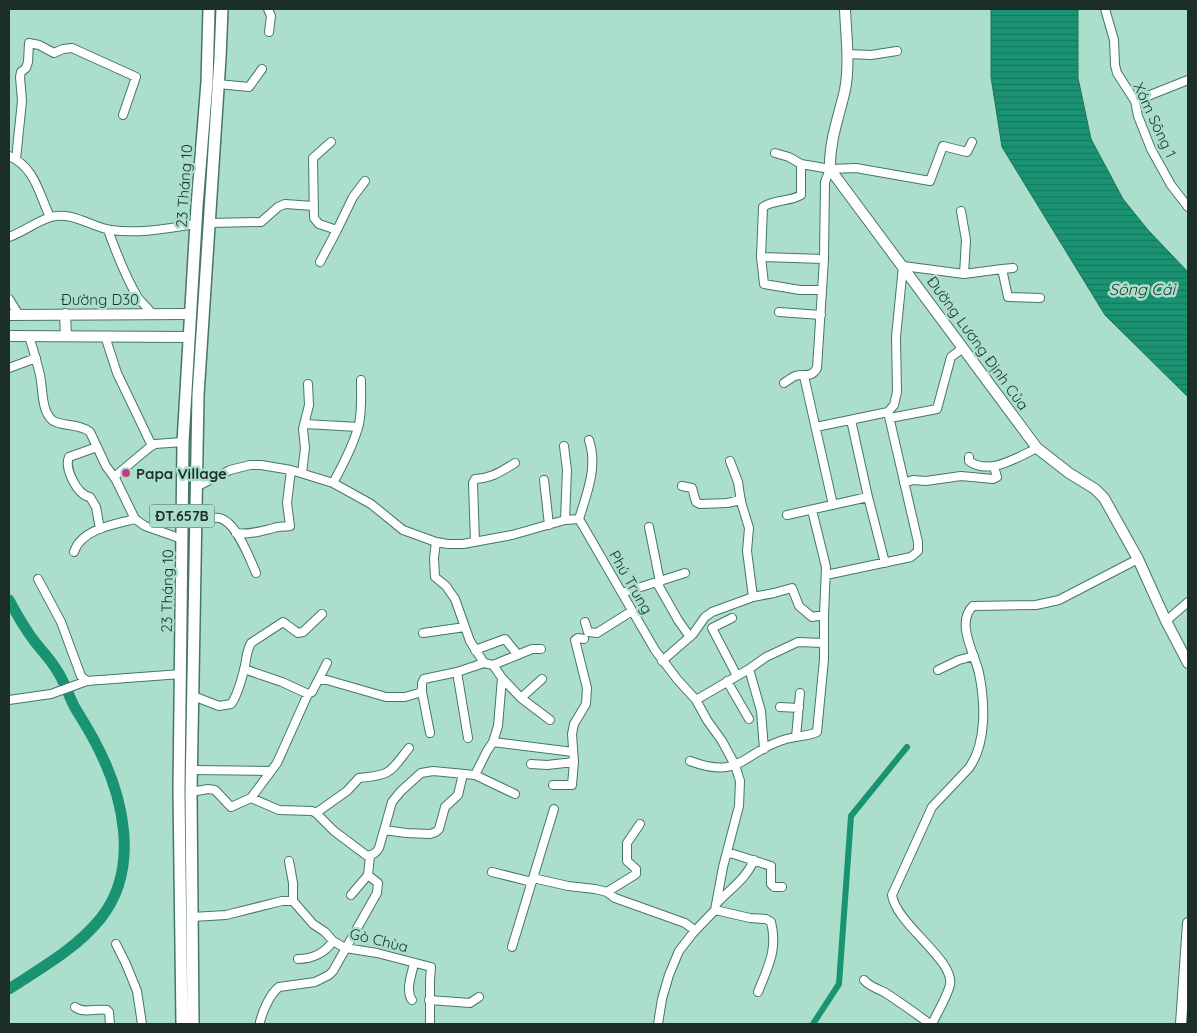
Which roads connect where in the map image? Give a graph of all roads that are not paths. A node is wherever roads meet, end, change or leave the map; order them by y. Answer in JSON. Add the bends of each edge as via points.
{"nodes":[{"id":1,"x":209,"y":9,"type":"edge"},
{"id":2,"x":222,"y":9,"type":"edge"},
{"id":3,"x":268,"y":9,"type":"edge"},
{"id":4,"x":845,"y":9,"type":"edge"},
{"id":5,"x":1105,"y":9,"type":"edge"},
{"id":6,"x":269,"y":32,"type":"dead end"},
{"id":7,"x":897,"y":51,"type":"dead end"},
{"id":8,"x":847,"y":54,"type":"junction"},
{"id":9,"x":262,"y":69,"type":"dead end"},
{"id":10,"x":1188,"y":80,"type":"edge"},
{"id":11,"x":218,"y":84,"type":"junction"},
{"id":12,"x":1135,"y":101,"type":"junction"},
{"id":13,"x":123,"y":115,"type":"dead end"},
{"id":14,"x":331,"y":142,"type":"dead end"},
{"id":15,"x":972,"y":142,"type":"dead end"},
{"id":16,"x":775,"y":153,"type":"dead end"},
{"id":17,"x":12,"y":158,"type":"edge"},
{"id":18,"x":801,"y":164,"type":"junction"},
{"id":19,"x":830,"y":169,"type":"junction"},
{"id":20,"x":365,"y":181,"type":"dead end"},
{"id":21,"x":313,"y":206,"type":"junction"},
{"id":22,"x":1188,"y":207,"type":"edge"},
{"id":23,"x":960,"y":211,"type":"dead end"},
{"id":24,"x":50,"y":217,"type":"junction"},
{"id":25,"x":209,"y":223,"type":"junction"},
{"id":26,"x":196,"y":224,"type":"junction"},
{"id":27,"x":108,"y":230,"type":"junction"},
{"id":28,"x":337,"y":230,"type":"junction"},
{"id":29,"x":9,"y":236,"type":"edge"},
{"id":30,"x":761,"y":257,"type":"junction"},
{"id":31,"x":824,"y":259,"type":"junction"},
{"id":32,"x":320,"y":262,"type":"dead end"},
{"id":33,"x":903,"y":266,"type":"junction"},
{"id":34,"x":1013,"y":268,"type":"dead end"},
{"id":35,"x":1002,"y":270,"type":"junction"},
{"id":36,"x":964,"y":274,"type":"junction"},
{"id":37,"x":822,"y":290,"type":"junction"},
{"id":38,"x":1040,"y":298,"type":"dead end"},
{"id":39,"x":9,"y":299,"type":"edge"},
{"id":40,"x":779,"y":312,"type":"dead end"},
{"id":41,"x":65,"y":314,"type":"junction"},
{"id":42,"x":152,"y":314,"type":"junction"},
{"id":43,"x":190,"y":314,"type":"junction"},
{"id":44,"x":203,"y":314,"type":"junction"},
{"id":45,"x":14,"y":315,"type":"edge"},
{"id":46,"x":821,"y":315,"type":"junction"},
{"id":47,"x":9,"y":336,"type":"edge"},
{"id":48,"x":29,"y":336,"type":"junction"},
{"id":49,"x":66,"y":336,"type":"junction"},
{"id":50,"x":105,"y":336,"type":"junction"},
{"id":51,"x":189,"y":337,"type":"junction"},
{"id":52,"x":202,"y":337,"type":"junction"},
{"id":53,"x":962,"y":348,"type":"junction"},
{"id":54,"x":36,"y":358,"type":"junction"},
{"id":55,"x":9,"y":368,"type":"edge"},
{"id":56,"x":804,"y":376,"type":"junction"},
{"id":57,"x":361,"y":380,"type":"dead end"},
{"id":58,"x":784,"y":383,"type":"dead end"},
{"id":59,"x":308,"y":384,"type":"dead end"},
{"id":60,"x":889,"y":415,"type":"junction"},
{"id":61,"x":851,"y":420,"type":"junction"},
{"id":62,"x":305,"y":424,"type":"junction"},
{"id":63,"x":358,"y":427,"type":"junction"},
{"id":64,"x":816,"y":428,"type":"junction"},
{"id":65,"x":588,"y":440,"type":"dead end"},
{"id":66,"x":183,"y":442,"type":"junction"},
{"id":67,"x":152,"y":446,"type":"junction"},
{"id":68,"x":564,"y":446,"type":"dead end"},
{"id":69,"x":97,"y":447,"type":"junction"},
{"id":70,"x":1037,"y":448,"type":"junction"},
{"id":71,"x":969,"y":457,"type":"dead end"},
{"id":72,"x":730,"y":461,"type":"dead end"},
{"id":73,"x":515,"y":463,"type":"dead end"},
{"id":74,"x":994,"y":467,"type":"junction"},
{"id":75,"x":291,"y":470,"type":"junction"},
{"id":76,"x":302,"y":473,"type":"junction"},
{"id":77,"x":114,"y":477,"type":"junction"},
{"id":78,"x":544,"y":480,"type":"dead end"},
{"id":79,"x":333,"y":483,"type":"junction"},
{"id":80,"x":904,"y":483,"type":"junction"},
{"id":81,"x":682,"y":486,"type":"dead end"},
{"id":82,"x":196,"y":487,"type":"junction"},
{"id":83,"x":868,"y":497,"type":"junction"},
{"id":84,"x":741,"y":500,"type":"junction"},
{"id":85,"x":833,"y":505,"type":"junction"},
{"id":86,"x":812,"y":510,"type":"junction"},
{"id":87,"x":787,"y":515,"type":"dead end"},
{"id":88,"x":135,"y":519,"type":"junction"},
{"id":89,"x":578,"y":519,"type":"junction"},
{"id":90,"x":564,"y":520,"type":"junction"},
{"id":91,"x":196,"y":522,"type":"junction"},
{"id":92,"x":549,"y":525,"type":"junction"},
{"id":93,"x":649,"y":528,"type":"dead end"},
{"id":94,"x":100,"y":530,"type":"junction"},
{"id":95,"x":236,"y":533,"type":"junction"},
{"id":96,"x":182,"y":539,"type":"junction"},
{"id":97,"x":436,"y":542,"type":"junction"},
{"id":98,"x":475,"y":542,"type":"junction"},
{"id":99,"x":74,"y":552,"type":"dead end"},
{"id":100,"x":1138,"y":558,"type":"junction"},
{"id":101,"x":885,"y":563,"type":"junction"},
{"id":102,"x":256,"y":573,"type":"dead end"},
{"id":103,"x":685,"y":573,"type":"dead end"},
{"id":104,"x":826,"y":575,"type":"junction"},
{"id":105,"x":38,"y":579,"type":"dead end"},
{"id":106,"x":658,"y":583,"type":"junction"},
{"id":107,"x":622,"y":593,"type":"junction"},
{"id":108,"x":752,"y":597,"type":"junction"},
{"id":109,"x":1188,"y":602,"type":"edge"},
{"id":110,"x":632,"y":611,"type":"junction"},
{"id":111,"x":322,"y":614,"type":"dead end"},
{"id":112,"x":824,"y":615,"type":"junction"},
{"id":113,"x":732,"y":618,"type":"dead end"},
{"id":114,"x":1166,"y":621,"type":"junction"},
{"id":115,"x":585,"y":622,"type":"dead end"},
{"id":116,"x":465,"y":626,"type":"junction"},
{"id":117,"x":423,"y":632,"type":"dead end"},
{"id":118,"x":690,"y":637,"type":"junction"},
{"id":119,"x":584,"y":639,"type":"dead end"},
{"id":120,"x":823,"y":644,"type":"junction"},
{"id":121,"x":541,"y":649,"type":"dead end"},
{"id":122,"x":475,"y":650,"type":"junction"},
{"id":123,"x":518,"y":655,"type":"junction"},
{"id":124,"x":974,"y":656,"type":"junction"},
{"id":125,"x":662,"y":661,"type":"junction"},
{"id":126,"x":327,"y":663,"type":"dead end"},
{"id":127,"x":484,"y":663,"type":"junction"},
{"id":128,"x":1188,"y":663,"type":"edge"},
{"id":129,"x":493,"y":665,"type":"junction"},
{"id":130,"x":244,"y":669,"type":"junction"},
{"id":131,"x":749,"y":669,"type":"junction"},
{"id":132,"x":938,"y":670,"type":"dead end"},
{"id":133,"x":457,"y":672,"type":"junction"},
{"id":134,"x":181,"y":674,"type":"junction"},
{"id":135,"x":194,"y":674,"type":"junction"},
{"id":136,"x":737,"y":676,"type":"junction"},
{"id":137,"x":502,"y":678,"type":"junction"},
{"id":138,"x":542,"y":679,"type":"dead end"},
{"id":139,"x":320,"y":680,"type":"junction"},
{"id":140,"x":727,"y":681,"type":"junction"},
{"id":141,"x":87,"y":682,"type":"junction"},
{"id":142,"x":422,"y":692,"type":"junction"},
{"id":143,"x":800,"y":693,"type":"dead end"},
{"id":144,"x":308,"y":694,"type":"junction"},
{"id":145,"x":193,"y":696,"type":"junction"},
{"id":146,"x":520,"y":698,"type":"junction"},
{"id":147,"x":9,"y":700,"type":"edge"},
{"id":148,"x":696,"y":700,"type":"junction"},
{"id":149,"x":780,"y":707,"type":"dead end"},
{"id":150,"x":799,"y":708,"type":"junction"},
{"id":151,"x":749,"y":719,"type":"dead end"},
{"id":152,"x":550,"y":720,"type":"dead end"},
{"id":153,"x":430,"y":734,"type":"dead end"},
{"id":154,"x":796,"y":736,"type":"junction"},
{"id":155,"x":468,"y":738,"type":"dead end"},
{"id":156,"x":493,"y":742,"type":"junction"},
{"id":157,"x":409,"y":748,"type":"dead end"},
{"id":158,"x":764,"y":748,"type":"junction"},
{"id":159,"x":572,"y":752,"type":"junction"},
{"id":160,"x":690,"y":761,"type":"dead end"},
{"id":161,"x":574,"y":762,"type":"junction"},
{"id":162,"x":531,"y":764,"type":"dead end"},
{"id":163,"x":736,"y":765,"type":"junction"},
{"id":164,"x":191,"y":770,"type":"junction"},
{"id":165,"x":272,"y":771,"type":"junction"},
{"id":166,"x":463,"y":774,"type":"junction"},
{"id":167,"x":476,"y":775,"type":"junction"},
{"id":168,"x":554,"y":785,"type":"dead end"},
{"id":169,"x":191,"y":792,"type":"junction"},
{"id":170,"x":515,"y":794,"type":"dead end"},
{"id":171,"x":251,"y":798,"type":"junction"},
{"id":172,"x":554,"y":808,"type":"dead end"},
{"id":173,"x":316,"y":813,"type":"junction"},
{"id":174,"x":640,"y":824,"type":"dead end"},
{"id":175,"x":384,"y":830,"type":"junction"},
{"id":176,"x":727,"y":852,"type":"junction"},
{"id":177,"x":370,"y":856,"type":"junction"},
{"id":178,"x":754,"y":860,"type":"junction"},
{"id":179,"x":288,"y":861,"type":"dead end"},
{"id":180,"x":492,"y":872,"type":"dead end"},
{"id":181,"x":368,"y":875,"type":"junction"},
{"id":182,"x":532,"y":880,"type":"junction"},
{"id":183,"x":782,"y":886,"type":"dead end"},
{"id":184,"x":607,"y":892,"type":"junction"},
{"id":185,"x":351,"y":895,"type":"dead end"},
{"id":186,"x":293,"y":901,"type":"junction"},
{"id":187,"x":716,"y":906,"type":"junction"},
{"id":188,"x":192,"y":917,"type":"junction"},
{"id":189,"x":1188,"y":923,"type":"edge"},
{"id":190,"x":693,"y":933,"type":"junction"},
{"id":191,"x":333,"y":941,"type":"junction"},
{"id":192,"x":116,"y":944,"type":"dead end"},
{"id":193,"x":1187,"y":945,"type":"edge"},
{"id":194,"x":512,"y":947,"type":"dead end"},
{"id":195,"x":345,"y":948,"type":"junction"},
{"id":196,"x":298,"y":959,"type":"dead end"},
{"id":197,"x":414,"y":963,"type":"junction"},
{"id":198,"x":864,"y":980,"type":"dead end"},
{"id":199,"x":758,"y":992,"type":"dead end"},
{"id":200,"x":479,"y":997,"type":"dead end"},
{"id":201,"x":412,"y":1000,"type":"dead end"},
{"id":202,"x":429,"y":1000,"type":"junction"},
{"id":203,"x":75,"y":1008,"type":"dead end"},
{"id":204,"x":260,"y":1022,"type":"dead end"},
{"id":205,"x":110,"y":1024,"type":"edge"},
{"id":206,"x":142,"y":1024,"type":"edge"},
{"id":207,"x":182,"y":1024,"type":"edge"},
{"id":208,"x":193,"y":1024,"type":"edge"},
{"id":209,"x":430,"y":1024,"type":"edge"},
{"id":210,"x":658,"y":1024,"type":"edge"},
{"id":211,"x":931,"y":1024,"type":"edge"},
{"id":212,"x":1181,"y":1024,"type":"edge"}],
"edges":[{"from":1,"to":26,"type":"main road","name":"23 Tháng 10","number":"ĐT.657B"},
{"from":2,"to":11,"type":"main road","name":"23 Tháng 10","number":"ĐT.657B"},
{"from":3,"to":6,"type":"street","via":[[271,16]]},
{"from":4,"to":8,"type":"street"},
{"from":5,"to":12,"type":"street","name":"Xóm Sông 1","via":[[1114,40],[1115,65]]},
{"from":7,"to":8,"type":"street"},
{"from":8,"to":19,"type":"street","via":[[845,89]]},
{"from":9,"to":11,"type":"street","via":[[248,87]]},
{"from":10,"to":12,"type":"street"},
{"from":11,"to":25,"type":"main road","name":"23 Tháng 10","number":"ĐT.657B"},
{"from":12,"to":22,"type":"street","name":"Xóm Sông 1","via":[[1151,149],[1171,185]]},
{"from":13,"to":17,"type":"street","via":[[136,77],[72,48],[54,53],[29,43],[28,62],[20,77],[22,101]]},
{"from":14,"to":21,"type":"street","via":[[313,158]]},
{"from":15,"to":19,"type":"street","via":[[967,152],[943,146],[930,181],[856,168]]},
{"from":16,"to":18,"type":"street"},
{"from":17,"to":24,"type":"street","via":[[32,174]]},
{"from":18,"to":19,"type":"street"},
{"from":18,"to":30,"type":"street","via":[[801,195],[763,207]]},
{"from":19,"to":31,"type":"street","via":[[825,182]]},
{"from":19,"to":33,"type":"street","name":"Đường Lương Định Của"},
{"from":20,"to":28,"type":"street"},
{"from":21,"to":25,"type":"street","via":[[285,204],[262,222]]},
{"from":21,"to":28,"type":"street","via":[[316,221]]},
{"from":23,"to":36,"type":"street","via":[[966,240]]},
{"from":24,"to":27,"type":"street","via":[[75,218]]},
{"from":24,"to":29,"type":"street"},
{"from":25,"to":26,"type":"main road"},
{"from":25,"to":44,"type":"main road","name":"23 Tháng 10","number":"ĐT.657B"},
{"from":26,"to":27,"type":"street","via":[[140,232]]},
{"from":26,"to":43,"type":"main road","name":"23 Tháng 10","number":"ĐT.657B"},
{"from":27,"to":42,"type":"street","via":[[131,285]]},
{"from":28,"to":32,"type":"street"},
{"from":30,"to":31,"type":"street"},
{"from":30,"to":37,"type":"street","via":[[764,284]]},
{"from":31,"to":37,"type":"street"},
{"from":33,"to":36,"type":"street"},
{"from":33,"to":53,"type":"street","name":"Đường Lương Định Của"},
{"from":33,"to":60,"type":"street","via":[[896,337],[897,392]]},
{"from":34,"to":35,"type":"street"},
{"from":35,"to":36,"type":"street"},
{"from":35,"to":38,"type":"street","via":[[1008,297]]},
{"from":37,"to":46,"type":"street"},
{"from":39,"to":45,"type":"street"},
{"from":40,"to":46,"type":"street"},
{"from":41,"to":42,"type":"street","name":"Đường D30"},
{"from":41,"to":45,"type":"street","name":"Đường D30"},
{"from":41,"to":49,"type":"street"},
{"from":42,"to":43,"type":"street","name":"Đường D30"},
{"from":43,"to":44,"type":"main road"},
{"from":43,"to":51,"type":"main road","name":"23 Tháng 10","number":"ĐT.657B"},
{"from":44,"to":52,"type":"main road","name":"23 Tháng 10","number":"ĐT.657B"},
{"from":46,"to":56,"type":"street","via":[[817,368],[809,376]]},
{"from":47,"to":48,"type":"street"},
{"from":48,"to":49,"type":"street"},
{"from":48,"to":54,"type":"street"},
{"from":49,"to":50,"type":"street"},
{"from":50,"to":51,"type":"street"},
{"from":50,"to":67,"type":"street","via":[[117,373]]},
{"from":51,"to":52,"type":"main road"},
{"from":51,"to":66,"type":"main road","name":"23 Tháng 10","number":"ĐT.657B"},
{"from":52,"to":82,"type":"main road","name":"23 Tháng 10","number":"ĐT.657B"},
{"from":53,"to":60,"type":"street","via":[[951,357],[936,409]]},
{"from":53,"to":70,"type":"street","name":"Đường Lương Định Của"},
{"from":54,"to":55,"type":"street"},
{"from":54,"to":69,"type":"street","via":[[44,401],[51,418],[87,429]]},
{"from":56,"to":58,"type":"street","via":[[798,375]]},
{"from":56,"to":64,"type":"street"},
{"from":57,"to":63,"type":"street"},
{"from":59,"to":62,"type":"street","via":[[309,406]]},
{"from":60,"to":61,"type":"street"},
{"from":60,"to":80,"type":"street"},
{"from":61,"to":64,"type":"street"},
{"from":61,"to":83,"type":"street"},
{"from":62,"to":63,"type":"street"},
{"from":62,"to":76,"type":"street"},
{"from":63,"to":79,"type":"street"},
{"from":64,"to":85,"type":"street"},
{"from":65,"to":89,"type":"street","via":[[594,458]]},
{"from":66,"to":67,"type":"street"},
{"from":66,"to":96,"type":"main road","name":"23 Tháng 10","number":"ĐT.657B"},
{"from":67,"to":77,"type":"street"},
{"from":68,"to":90,"type":"street","via":[[567,470]]},
{"from":69,"to":77,"type":"street"},
{"from":69,"to":94,"type":"street","via":[[69,457],[67,463],[81,492],[90,497],[96,507]]},
{"from":70,"to":74,"type":"street"},
{"from":70,"to":100,"type":"street","name":"Đường Lương Định Của","via":[[1104,498]]},
{"from":71,"to":74,"type":"street","via":[[974,464]]},
{"from":72,"to":84,"type":"street"},
{"from":73,"to":98,"type":"street","via":[[492,477],[473,483]]},
{"from":74,"to":80,"type":"street","via":[[997,477],[993,479],[961,476]]},
{"from":75,"to":76,"type":"street"},
{"from":75,"to":82,"type":"street","via":[[250,465],[230,470]]},
{"from":75,"to":95,"type":"street","via":[[287,504],[290,526]]},
{"from":76,"to":79,"type":"street"},
{"from":77,"to":88,"type":"street"},
{"from":78,"to":92,"type":"street"},
{"from":79,"to":97,"type":"street","via":[[371,504],[403,530]]},
{"from":80,"to":101,"type":"street","via":[[918,551],[912,557]]},
{"from":81,"to":84,"type":"street","via":[[692,488],[696,502],[700,504]]},
{"from":82,"to":91,"type":"main road","name":"23 Tháng 10","number":"ĐT.657B"},
{"from":83,"to":85,"type":"street"},
{"from":83,"to":101,"type":"street"},
{"from":84,"to":108,"type":"street","via":[[749,528],[747,551]]},
{"from":85,"to":86,"type":"street"},
{"from":86,"to":87,"type":"street"},
{"from":86,"to":104,"type":"street"},
{"from":88,"to":94,"type":"street"},
{"from":88,"to":96,"type":"street","via":[[145,526]]},
{"from":89,"to":90,"type":"street"},
{"from":89,"to":107,"type":"street","name":"Phú Trung"},
{"from":90,"to":92,"type":"street"},
{"from":91,"to":95,"type":"street","via":[[222,519]]},
{"from":91,"to":135,"type":"main road","name":"23 Tháng 10","number":"ĐT.657B"},
{"from":92,"to":98,"type":"street"},
{"from":93,"to":106,"type":"street"},
{"from":94,"to":99,"type":"street","via":[[84,537]]},
{"from":95,"to":102,"type":"street"},
{"from":96,"to":134,"type":"main road","name":"23 Tháng 10","number":"ĐT.657B"},
{"from":97,"to":98,"type":"street","via":[[457,545]]},
{"from":97,"to":116,"type":"street","via":[[435,578],[455,599]]},
{"from":100,"to":114,"type":"street","name":"Đường Lương Định Của"},
{"from":100,"to":124,"type":"street","via":[[1059,600],[1036,605],[973,606],[966,626]]},
{"from":101,"to":104,"type":"street"},
{"from":103,"to":106,"type":"street"},
{"from":104,"to":112,"type":"street"},
{"from":105,"to":141,"type":"street","via":[[61,622],[81,676]]},
{"from":106,"to":107,"type":"street"},
{"from":106,"to":118,"type":"street"},
{"from":107,"to":110,"type":"street","name":"Phú Trung"},
{"from":108,"to":112,"type":"street","via":[[792,588],[799,606],[812,617]]},
{"from":108,"to":118,"type":"street","via":[[712,612]]},
{"from":109,"to":114,"type":"street"},
{"from":110,"to":115,"type":"street","via":[[596,633],[588,632]]},
{"from":110,"to":125,"type":"street","name":"Phú Trung"},
{"from":111,"to":130,"type":"street","via":[[303,632],[298,633],[283,622],[260,636],[248,648]]},
{"from":112,"to":120,"type":"street"},
{"from":113,"to":136,"type":"street","via":[[712,628]]},
{"from":114,"to":128,"type":"street","name":"Đường Lương Định Của"},
{"from":116,"to":117,"type":"street"},
{"from":116,"to":122,"type":"street"},
{"from":118,"to":125,"type":"street"},
{"from":119,"to":159,"type":"street","via":[[575,640],[587,688],[586,704],[574,724]]},
{"from":120,"to":131,"type":"street","via":[[798,642],[766,656]]},
{"from":120,"to":154,"type":"street","via":[[816,732]]},
{"from":121,"to":123,"type":"street"},
{"from":122,"to":123,"type":"street","via":[[505,639]]},
{"from":122,"to":127,"type":"street"},
{"from":123,"to":129,"type":"street"},
{"from":124,"to":132,"type":"street"},
{"from":124,"to":211,"type":"street","via":[[982,705],[981,735],[973,762],[932,807],[892,895],[901,915],[949,976],[950,984]]},
{"from":125,"to":148,"type":"street","name":"Phú Trung"},
{"from":126,"to":139,"type":"street"},
{"from":127,"to":129,"type":"street"},
{"from":127,"to":133,"type":"street"},
{"from":129,"to":137,"type":"street"},
{"from":130,"to":144,"type":"street"},
{"from":130,"to":145,"type":"street","via":[[231,704],[219,706]]},
{"from":131,"to":136,"type":"street"},
{"from":131,"to":158,"type":"street","via":[[761,711]]},
{"from":133,"to":142,"type":"street","via":[[424,679]]},
{"from":133,"to":155,"type":"street"},
{"from":134,"to":135,"type":"main road"},
{"from":134,"to":141,"type":"street"},
{"from":134,"to":207,"type":"main road","name":"23 Tháng 10","number":"ĐT.657B"},
{"from":135,"to":145,"type":"main road","name":"23 Tháng 10","number":"ĐT.657B"},
{"from":136,"to":140,"type":"street"},
{"from":137,"to":146,"type":"street"},
{"from":137,"to":156,"type":"street","via":[[498,726]]},
{"from":138,"to":146,"type":"street"},
{"from":139,"to":142,"type":"street","via":[[386,697],[405,697]]},
{"from":139,"to":144,"type":"street"},
{"from":140,"to":148,"type":"street"},
{"from":140,"to":151,"type":"street"},
{"from":141,"to":147,"type":"street","via":[[51,694]]},
{"from":142,"to":153,"type":"street"},
{"from":143,"to":150,"type":"street"},
{"from":144,"to":165,"type":"street"},
{"from":145,"to":164,"type":"main road","name":"23 Tháng 10","number":"ĐT.657B"},
{"from":146,"to":152,"type":"street"},
{"from":148,"to":163,"type":"street","name":"Phú Trung"},
{"from":149,"to":150,"type":"street"},
{"from":150,"to":154,"type":"street"},
{"from":154,"to":158,"type":"street"},
{"from":156,"to":159,"type":"street"},
{"from":156,"to":167,"type":"street"},
{"from":157,"to":173,"type":"street","via":[[392,770],[383,776],[359,778],[347,791]]},
{"from":158,"to":163,"type":"street"},
{"from":159,"to":161,"type":"street"},
{"from":160,"to":163,"type":"street","via":[[717,768]]},
{"from":161,"to":162,"type":"street"},
{"from":161,"to":168,"type":"street","via":[[572,785]]},
{"from":163,"to":176,"type":"street","name":"Phú Trung","via":[[740,796]]},
{"from":164,"to":165,"type":"street"},
{"from":164,"to":169,"type":"main road","name":"23 Tháng 10","number":"ĐT.657B"},
{"from":165,"to":171,"type":"street"},
{"from":166,"to":167,"type":"street"},
{"from":166,"to":175,"type":"street","via":[[421,773],[394,799]]},
{"from":166,"to":175,"type":"street","via":[[458,795],[445,806],[436,832]]},
{"from":167,"to":170,"type":"street"},
{"from":169,"to":171,"type":"street","via":[[215,790],[231,807]]},
{"from":169,"to":188,"type":"main road","name":"23 Tháng 10","number":"ĐT.657B"},
{"from":171,"to":173,"type":"street","via":[[278,810]]},
{"from":172,"to":182,"type":"street"},
{"from":173,"to":177,"type":"street","via":[[334,831]]},
{"from":174,"to":184,"type":"street","via":[[627,844],[627,862],[637,872]]},
{"from":175,"to":177,"type":"street","via":[[379,848]]},
{"from":176,"to":178,"type":"street"},
{"from":176,"to":187,"type":"street","name":"Phú Trung"},
{"from":177,"to":181,"type":"street"},
{"from":178,"to":183,"type":"street","via":[[771,866],[772,884],[774,887]]},
{"from":178,"to":187,"type":"street","via":[[743,879]]},
{"from":179,"to":186,"type":"street"},
{"from":180,"to":182,"type":"street"},
{"from":181,"to":185,"type":"street"},
{"from":181,"to":195,"type":"street","via":[[379,887]]},
{"from":182,"to":184,"type":"street"},
{"from":182,"to":194,"type":"street"},
{"from":184,"to":190,"type":"street","via":[[615,898],[685,923]]},
{"from":186,"to":188,"type":"street","via":[[226,915]]},
{"from":186,"to":191,"type":"street","name":"Gò Chùa"},
{"from":187,"to":190,"type":"street"},
{"from":187,"to":199,"type":"street","via":[[771,922],[773,954]]},
{"from":188,"to":208,"type":"main road","name":"23 Tháng 10","number":"ĐT.657B"},
{"from":189,"to":193,"type":"street"},
{"from":190,"to":210,"type":"street","via":[[679,951],[669,975]]},
{"from":191,"to":195,"type":"street","name":"Gò Chùa"},
{"from":191,"to":196,"type":"street","via":[[319,954]]},
{"from":192,"to":206,"type":"street","via":[[137,991]]},
{"from":193,"to":212,"type":"street"},
{"from":195,"to":197,"type":"street","name":"Gò Chùa"},
{"from":195,"to":204,"type":"street","via":[[336,967],[323,979],[275,990]]},
{"from":197,"to":201,"type":"street","via":[[409,991]]},
{"from":197,"to":202,"type":"street","name":"Gò Chùa","via":[[431,967]]},
{"from":198,"to":211,"type":"street"},
{"from":200,"to":202,"type":"street","via":[[470,1003]]},
{"from":202,"to":209,"type":"street","name":"Gò Chùa"},
{"from":203,"to":205,"type":"street","via":[[107,1010]]}]}
